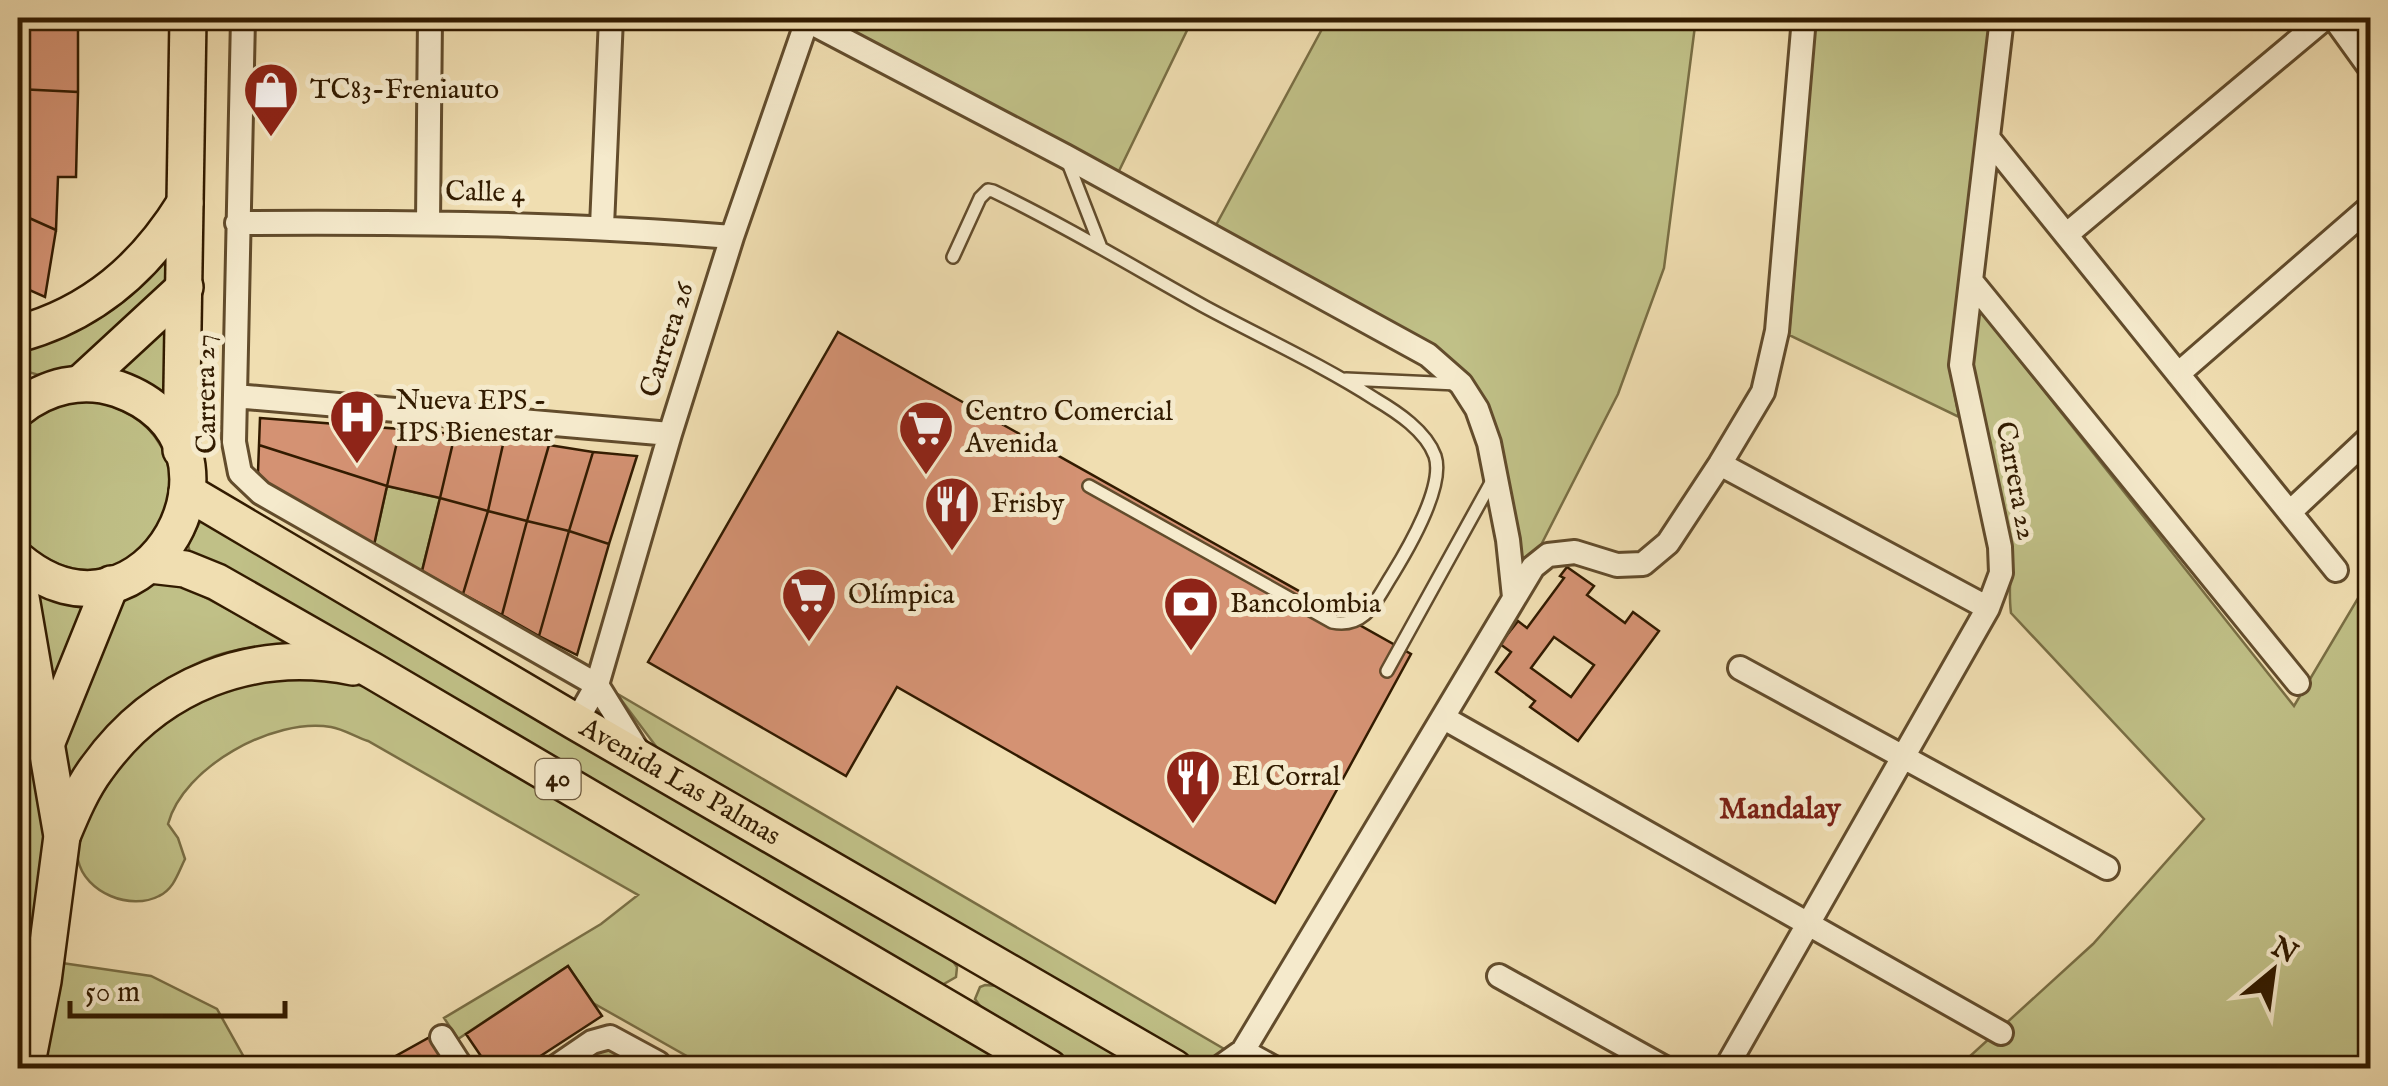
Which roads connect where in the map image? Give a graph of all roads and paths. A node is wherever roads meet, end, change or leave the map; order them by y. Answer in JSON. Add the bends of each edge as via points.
{"nodes":[{"id":1,"x":188,"y":18,"type":"edge"},
{"id":2,"x":243,"y":18,"type":"edge"},
{"id":3,"x":430,"y":18,"type":"edge"},
{"id":4,"x":610,"y":18,"type":"edge"},
{"id":5,"x":1804,"y":18,"type":"edge"},
{"id":6,"x":2002,"y":18,"type":"edge"},
{"id":7,"x":2325,"y":18,"type":"edge"},
{"id":8,"x":2334,"y":18,"type":"edge"},
{"id":9,"x":808,"y":19,"type":"edge"},
{"id":10,"x":2370,"y":68,"type":"edge"},
{"id":11,"x":1988,"y":138,"type":"junction"},
{"id":12,"x":1066,"y":156,"type":"junction"},
{"id":13,"x":185,"y":203,"type":"junction"},
{"id":14,"x":2370,"y":207,"type":"edge"},
{"id":15,"x":428,"y":222,"type":"junction"},
{"id":16,"x":237,"y":224,"type":"junction"},
{"id":17,"x":602,"y":226,"type":"junction"},
{"id":18,"x":2066,"y":235,"type":"junction"},
{"id":19,"x":732,"y":237,"type":"junction"},
{"id":20,"x":1100,"y":245,"type":"junction"},
{"id":21,"x":953,"y":257,"type":"dead end"},
{"id":22,"x":1972,"y":282,"type":"junction"},
{"id":23,"x":185,"y":287,"type":"junction"},
{"id":24,"x":18,"y":334,"type":"edge"},
{"id":25,"x":2178,"y":374,"type":"junction"},
{"id":26,"x":1342,"y":380,"type":"junction"},
{"id":27,"x":81,"y":383,"type":"junction"},
{"id":28,"x":1461,"y":384,"type":"junction"},
{"id":29,"x":25,"y":396,"type":"edge"},
{"id":30,"x":235,"y":396,"type":"junction"},
{"id":31,"x":670,"y":434,"type":"junction"},
{"id":32,"x":2370,"y":438,"type":"edge"},
{"id":33,"x":181,"y":450,"type":"junction"},
{"id":34,"x":1720,"y":464,"type":"junction"},
{"id":35,"x":1496,"y":476,"type":"junction"},
{"id":36,"x":1089,"y":486,"type":"dead end"},
{"id":37,"x":187,"y":492,"type":"junction"},
{"id":38,"x":2290,"y":512,"type":"junction"},
{"id":39,"x":18,"y":560,"type":"edge"},
{"id":40,"x":150,"y":565,"type":"junction"},
{"id":41,"x":2336,"y":570,"type":"dead end"},
{"id":42,"x":18,"y":580,"type":"edge"},
{"id":43,"x":111,"y":584,"type":"junction"},
{"id":44,"x":1514,"y":598,"type":"junction"},
{"id":45,"x":1988,"y":608,"type":"junction"},
{"id":46,"x":1740,"y":668,"type":"dead end"},
{"id":47,"x":373,"y":671,"type":"junction"},
{"id":48,"x":1387,"y":672,"type":"dead end"},
{"id":49,"x":2298,"y":683,"type":"dead end"},
{"id":50,"x":597,"y":685,"type":"junction"},
{"id":51,"x":1444,"y":718,"type":"junction"},
{"id":52,"x":576,"y":722,"type":"junction"},
{"id":53,"x":47,"y":743,"type":"junction"},
{"id":54,"x":1903,"y":758,"type":"junction"},
{"id":55,"x":643,"y":760,"type":"junction"},
{"id":56,"x":62,"y":836,"type":"junction"},
{"id":57,"x":2107,"y":868,"type":"dead end"},
{"id":58,"x":1808,"y":924,"type":"junction"},
{"id":59,"x":978,"y":955,"type":"junction"},
{"id":60,"x":1499,"y":976,"type":"dead end"},
{"id":61,"x":959,"y":1016,"type":"junction"},
{"id":62,"x":2001,"y":1033,"type":"dead end"},
{"id":63,"x":442,"y":1037,"type":"dead end"},
{"id":64,"x":1243,"y":1060,"type":"edge"},
{"id":65,"x":26,"y":1068,"type":"edge"},
{"id":66,"x":462,"y":1068,"type":"edge"},
{"id":67,"x":554,"y":1068,"type":"edge"},
{"id":68,"x":659,"y":1068,"type":"edge"},
{"id":69,"x":1049,"y":1068,"type":"edge"},
{"id":70,"x":1174,"y":1068,"type":"edge"},
{"id":71,"x":1219,"y":1068,"type":"edge"},
{"id":72,"x":1274,"y":1068,"type":"edge"},
{"id":73,"x":1665,"y":1068,"type":"edge"},
{"id":74,"x":1726,"y":1068,"type":"edge"}],
"edges":[{"from":1,"to":13,"type":"main road"},
{"from":2,"to":16,"type":"street","name":"Carrera 27"},
{"from":3,"to":15,"type":"street"},
{"from":4,"to":17,"type":"street"},
{"from":5,"to":34,"type":"street","via":[[1777,332],[1763,392]]},
{"from":6,"to":11,"type":"street","name":"Carrera 22"},
{"from":7,"to":18,"type":"street"},
{"from":8,"to":10,"type":"street"},
{"from":9,"to":12,"type":"street"},
{"from":9,"to":19,"type":"street","name":"Carrera 26"},
{"from":11,"to":18,"type":"street"},
{"from":11,"to":22,"type":"street","name":"Carrera 22"},
{"from":12,"to":20,"type":"lane"},
{"from":12,"to":28,"type":"street","via":[[1428,355]]},
{"from":13,"to":23,"type":"main road"},
{"from":13,"to":24,"type":"main road","via":[[120,283],[64,318]]},
{"from":14,"to":25,"type":"street"},
{"from":15,"to":16,"type":"street","name":"Calle 4"},
{"from":15,"to":17,"type":"street","name":"Calle 4"},
{"from":16,"to":30,"type":"street","name":"Carrera 27"},
{"from":17,"to":19,"type":"street","name":"Calle 4"},
{"from":18,"to":25,"type":"street"},
{"from":19,"to":31,"type":"street","name":"Carrera 26"},
{"from":20,"to":21,"type":"lane","via":[[988,190]]},
{"from":20,"to":26,"type":"lane"},
{"from":22,"to":45,"type":"street","name":"Carrera 22","via":[[1961,364],[2000,560]]},
{"from":22,"to":49,"type":"street"},
{"from":23,"to":27,"type":"main road"},
{"from":23,"to":33,"type":"main road"},
{"from":25,"to":38,"type":"street"},
{"from":26,"to":28,"type":"lane"},
{"from":26,"to":36,"type":"lane","via":[[1420,433],[1438,468],[1406,553],[1356,622],[1332,622]]},
{"from":27,"to":29,"type":"main road"},
{"from":27,"to":33,"type":"main road","via":[[138,398],[166,423]]},
{"from":28,"to":35,"type":"street","via":[[1477,409]]},
{"from":30,"to":31,"type":"street"},
{"from":30,"to":50,"type":"street","name":"Carrera 27","via":[[235,458],[249,484]]},
{"from":31,"to":50,"type":"street","name":"Carrera 26"},
{"from":32,"to":38,"type":"street"},
{"from":33,"to":37,"type":"main road"},
{"from":34,"to":44,"type":"street","via":[[1668,542],[1643,564],[1616,565],[1575,552],[1548,555],[1532,567]]},
{"from":34,"to":45,"type":"street"},
{"from":35,"to":44,"type":"street"},
{"from":35,"to":48,"type":"lane"},
{"from":37,"to":40,"type":"main road","via":[[174,536]]},
{"from":37,"to":52,"type":"main road","name":"Avenida Las Palmas","number":"40"},
{"from":38,"to":41,"type":"street"},
{"from":39,"to":43,"type":"main road","via":[[64,584]]},
{"from":40,"to":43,"type":"main road"},
{"from":40,"to":47,"type":"main road","number":"40","via":[[200,574]]},
{"from":42,"to":53,"type":"main road"},
{"from":43,"to":53,"type":"main road"},
{"from":44,"to":51,"type":"street"},
{"from":45,"to":54,"type":"street","name":"Carrera 22"},
{"from":46,"to":54,"type":"street"},
{"from":47,"to":56,"type":"main road","via":[[277,661],[219,673],[186,689],[112,749],[86,784]]},
{"from":47,"to":61,"type":"main road","number":"40"},
{"from":50,"to":52,"type":"street","name":"Carrera 26"},
{"from":50,"to":55,"type":"street"},
{"from":51,"to":58,"type":"street"},
{"from":51,"to":64,"type":"street"},
{"from":52,"to":55,"type":"main road","name":"Avenida Las Palmas","number":"40"},
{"from":53,"to":56,"type":"main road"},
{"from":54,"to":57,"type":"street"},
{"from":54,"to":58,"type":"street","name":"Carrera 22"},
{"from":55,"to":59,"type":"main road","name":"Avenida Las Palmas","number":"40"},
{"from":56,"to":65,"type":"main road"},
{"from":58,"to":62,"type":"street"},
{"from":58,"to":74,"type":"street","name":"Carrera 22"},
{"from":59,"to":61,"type":"main road"},
{"from":59,"to":70,"type":"main road","name":"Avenida Las Palmas","number":"40"},
{"from":60,"to":73,"type":"street"},
{"from":61,"to":69,"type":"main road","number":"40"},
{"from":63,"to":66,"type":"street"},
{"from":64,"to":71,"type":"street"},
{"from":64,"to":72,"type":"street"},
{"from":67,"to":68,"type":"street","via":[[610,1037]]}]}
